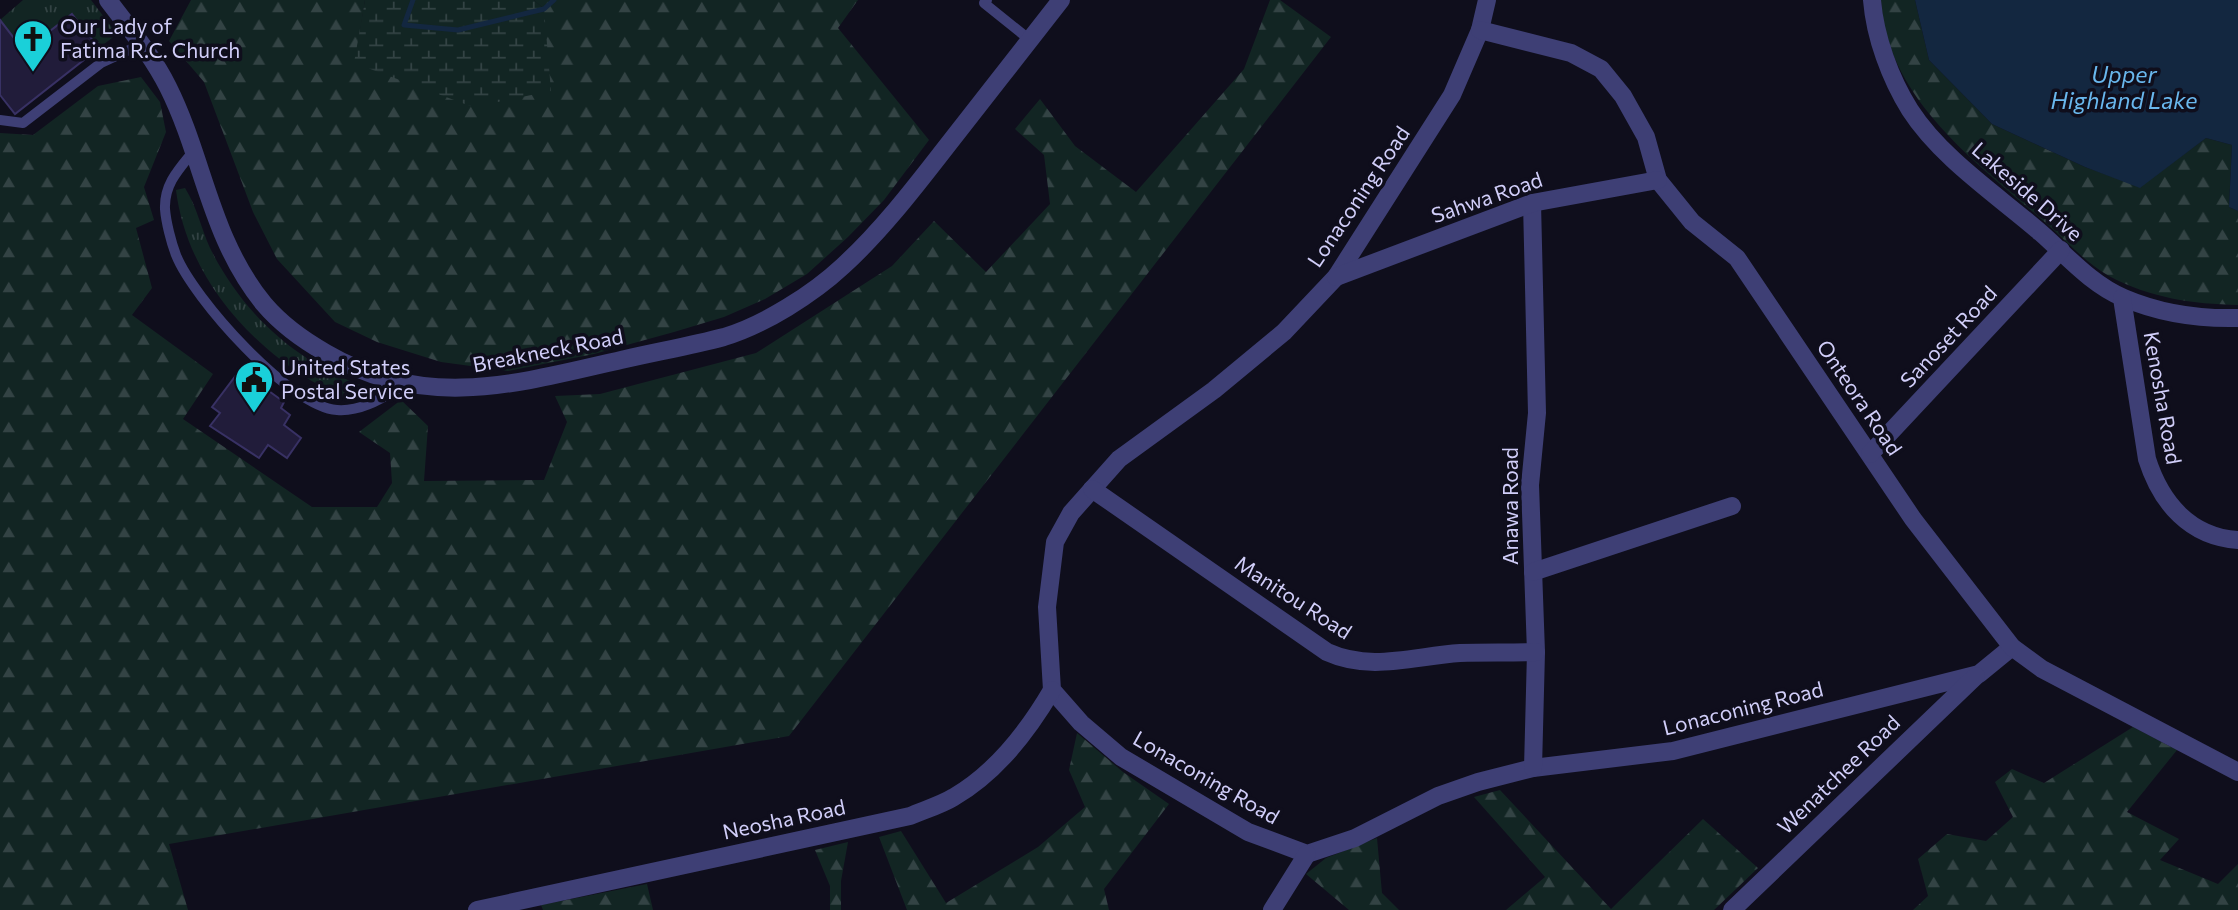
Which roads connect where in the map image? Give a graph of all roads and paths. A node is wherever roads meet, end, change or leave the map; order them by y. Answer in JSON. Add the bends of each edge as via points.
{"nodes":[{"id":1,"x":107,"y":0,"type":"edge"},
{"id":2,"x":987,"y":0,"type":"edge"},
{"id":3,"x":1061,"y":0,"type":"edge"},
{"id":4,"x":1487,"y":0,"type":"edge"},
{"id":5,"x":1872,"y":0,"type":"edge"},
{"id":6,"x":1480,"y":30,"type":"junction"},
{"id":7,"x":1030,"y":40,"type":"junction"},
{"id":8,"x":142,"y":44,"type":"junction"},
{"id":9,"x":0,"y":120,"type":"edge"},
{"id":10,"x":192,"y":153,"type":"junction"},
{"id":11,"x":1658,"y":180,"type":"junction"},
{"id":12,"x":1532,"y":203,"type":"junction"},
{"id":13,"x":2061,"y":250,"type":"junction"},
{"id":14,"x":1336,"y":277,"type":"junction"},
{"id":15,"x":2122,"y":298,"type":"junction"},
{"id":16,"x":2238,"y":318,"type":"edge"},
{"id":17,"x":406,"y":384,"type":"junction"},
{"id":18,"x":1870,"y":454,"type":"junction"},
{"id":19,"x":1092,"y":489,"type":"junction"},
{"id":20,"x":1732,"y":506,"type":"dead end"},
{"id":21,"x":2238,"y":540,"type":"edge"},
{"id":22,"x":1533,"y":572,"type":"junction"},
{"id":23,"x":2011,"y":647,"type":"junction"},
{"id":24,"x":1536,"y":652,"type":"junction"},
{"id":25,"x":1979,"y":674,"type":"junction"},
{"id":26,"x":1052,"y":690,"type":"junction"},
{"id":27,"x":1533,"y":768,"type":"junction"},
{"id":28,"x":2238,"y":772,"type":"edge"},
{"id":29,"x":1307,"y":854,"type":"junction"},
{"id":30,"x":477,"y":910,"type":"edge"},
{"id":31,"x":1272,"y":910,"type":"edge"},
{"id":32,"x":1731,"y":910,"type":"edge"}],
"edges":[{"from":1,"to":8,"type":"street","name":"Breakneck Road"},
{"from":2,"to":7,"type":"lane","via":[[984,3]]},
{"from":3,"to":7,"type":"street","name":"Breakneck Road"},
{"from":4,"to":6,"type":"street","name":"Lonaconing Road"},
{"from":5,"to":13,"type":"street","name":"Lakeside Drive","via":[[1888,65],[1910,110],[1947,152]]},
{"from":6,"to":11,"type":"street","name":"Onteora Road","via":[[1571,53],[1601,69],[1646,136]]},
{"from":6,"to":14,"type":"street","name":"Lonaconing Road","via":[[1452,95]]},
{"from":7,"to":17,"type":"street","name":"Breakneck Road","via":[[903,202],[843,266],[797,302],[727,336],[531,380],[468,390]]},
{"from":8,"to":9,"type":"lane","via":[[101,64],[23,123]]},
{"from":8,"to":10,"type":"street","name":"Breakneck Road","via":[[168,86]]},
{"from":10,"to":17,"type":"street","name":"Breakneck Road","via":[[239,269],[265,305],[300,338],[349,366]]},
{"from":10,"to":17,"type":"lane","via":[[170,179],[165,208],[176,256],[209,310],[277,377],[310,401],[337,410],[365,406]]},
{"from":11,"to":12,"type":"street","name":"Sahwa Road"},
{"from":11,"to":18,"type":"street","name":"Onteora Road","via":[[1692,222],[1737,258]]},
{"from":12,"to":14,"type":"street","name":"Sahwa Road"},
{"from":12,"to":22,"type":"street","name":"Anawa Road","via":[[1537,412],[1530,485]]},
{"from":13,"to":15,"type":"street","name":"Lakeside Drive"},
{"from":13,"to":18,"type":"street","name":"Sanoset Road"},
{"from":14,"to":19,"type":"street","name":"Lonaconing Road","via":[[1284,332],[1119,459]]},
{"from":15,"to":16,"type":"street","name":"Lakeside Drive","via":[[2199,318]]},
{"from":15,"to":21,"type":"street","name":"Kenosha Road","via":[[2154,482],[2174,511],[2198,531]]},
{"from":18,"to":23,"type":"street","name":"Onteora Road","via":[[1913,519]]},
{"from":19,"to":24,"type":"street","name":"Manitou Road","via":[[1348,662]]},
{"from":19,"to":26,"type":"street","name":"Lonaconing Road","via":[[1055,542],[1047,607]]},
{"from":20,"to":22,"type":"street"},
{"from":22,"to":24,"type":"street","name":"Anawa Road"},
{"from":23,"to":25,"type":"street","name":"Lonaconing Road"},
{"from":23,"to":28,"type":"street","name":"Onteora Road","via":[[2042,669]]},
{"from":24,"to":27,"type":"street","name":"Anawa Road"},
{"from":25,"to":27,"type":"street","name":"Lonaconing Road","via":[[1674,751]]},
{"from":25,"to":32,"type":"street","name":"Wenatchee Road"},
{"from":26,"to":29,"type":"street","name":"Lonaconing Road","via":[[1121,757],[1248,832]]},
{"from":26,"to":30,"type":"street","name":"Neosha Road","via":[[1026,733],[991,767],[955,796],[910,816]]},
{"from":27,"to":29,"type":"street","name":"Lonaconing Road","via":[[1438,796],[1355,838]]},
{"from":29,"to":31,"type":"street"}]}
